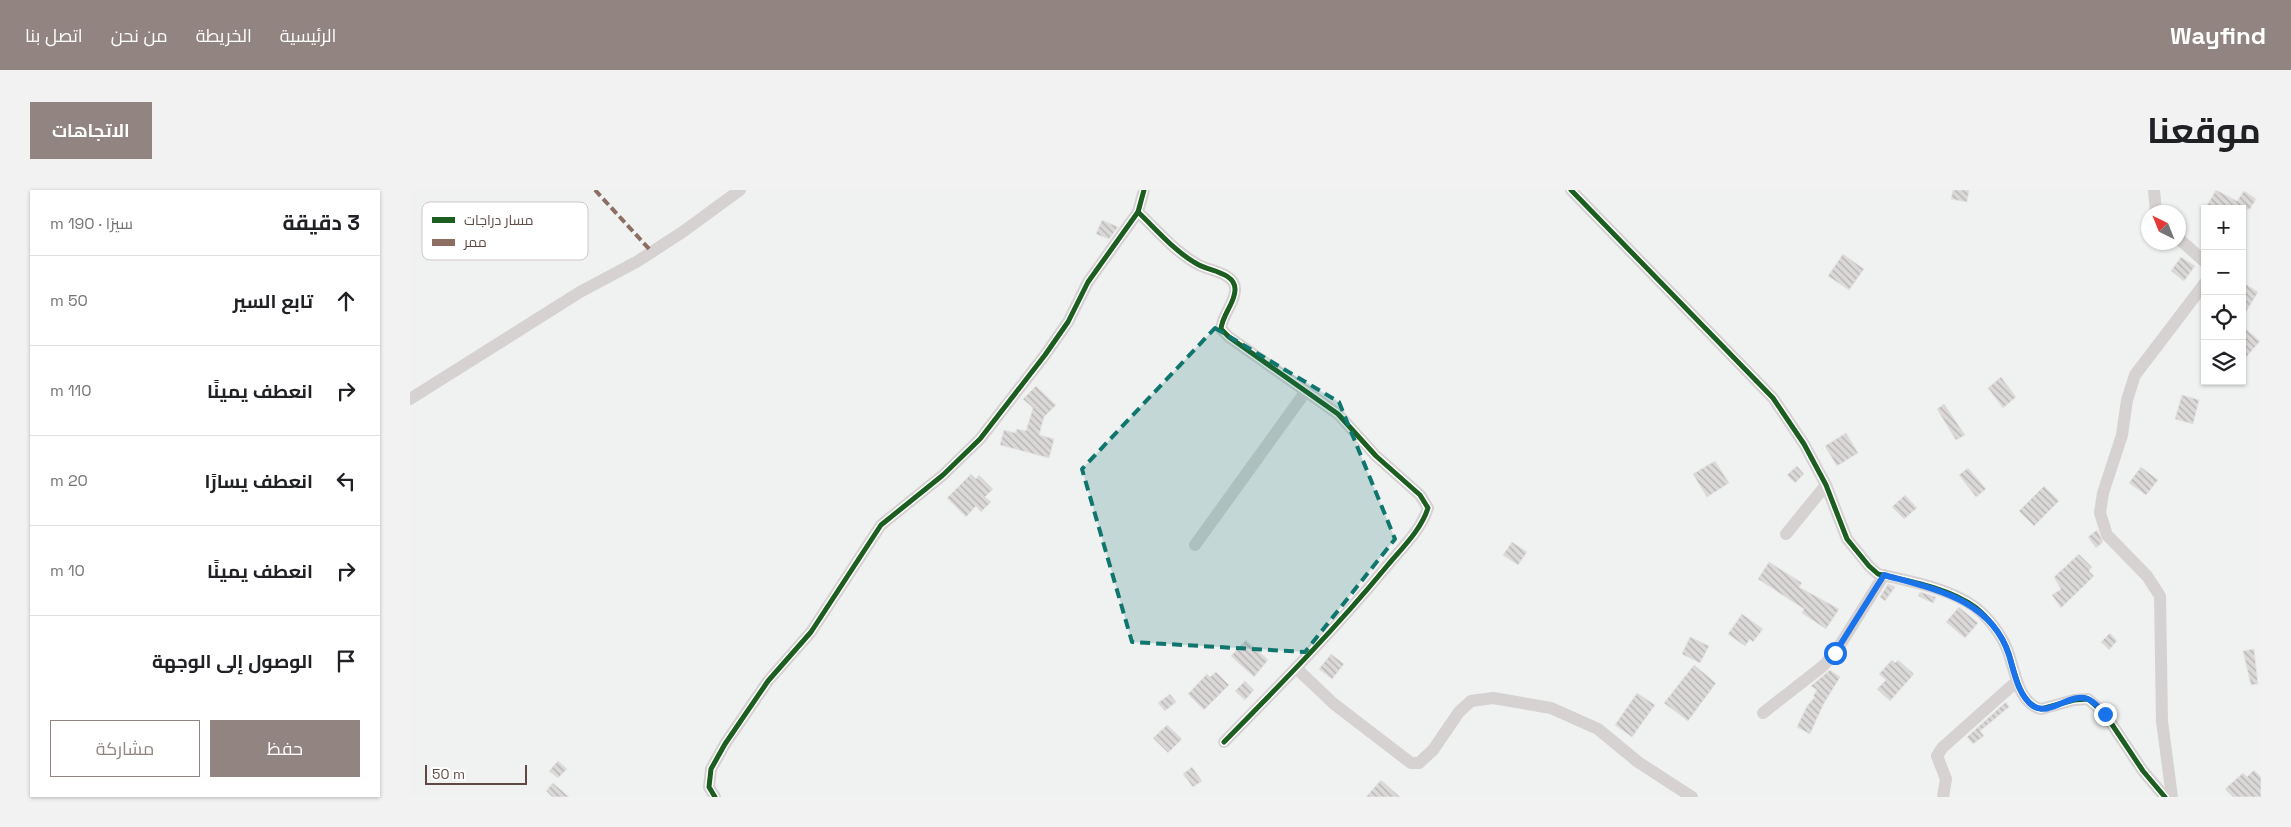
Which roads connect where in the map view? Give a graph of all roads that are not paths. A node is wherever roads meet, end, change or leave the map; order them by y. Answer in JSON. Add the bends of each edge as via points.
{"nodes":[{"id":1,"x":740,"y":190,"type":"edge"},
{"id":2,"x":1144,"y":190,"type":"edge"},
{"id":3,"x":1570,"y":190,"type":"edge"},
{"id":4,"x":2154,"y":190,"type":"edge"},
{"id":5,"x":2155,"y":205,"type":"edge"},
{"id":6,"x":1138,"y":212,"type":"junction"},
{"id":7,"x":2186,"y":245,"type":"edge"},
{"id":8,"x":2201,"y":258,"type":"edge"},
{"id":9,"x":2201,"y":288,"type":"edge"},
{"id":10,"x":1306,"y":391,"type":"junction"},
{"id":11,"x":410,"y":399,"type":"edge"},
{"id":12,"x":1826,"y":485,"type":"junction"},
{"id":13,"x":1786,"y":534,"type":"dead end"},
{"id":14,"x":1195,"y":546,"type":"dead end"},
{"id":15,"x":1884,"y":575,"type":"junction"},
{"id":16,"x":1296,"y":668,"type":"junction"},
{"id":17,"x":2016,"y":682,"type":"junction"},
{"id":18,"x":1763,"y":712,"type":"dead end"},
{"id":19,"x":1224,"y":742,"type":"dead end"},
{"id":20,"x":715,"y":797,"type":"edge"},
{"id":21,"x":1692,"y":797,"type":"edge"},
{"id":22,"x":1943,"y":797,"type":"edge"},
{"id":23,"x":2165,"y":797,"type":"edge"},
{"id":24,"x":2172,"y":797,"type":"edge"}],
"edges":[{"from":1,"to":11,"type":"street","via":[[638,261],[580,292]]},
{"from":2,"to":6,"type":"street"},
{"from":3,"to":12,"type":"street","via":[[1772,398],[1804,444]]},
{"from":4,"to":5,"type":"street"},
{"from":6,"to":10,"type":"street","via":[[1199,266],[1226,276],[1234,283],[1236,290],[1221,329],[1263,363]]},
{"from":6,"to":20,"type":"street","via":[[1088,282],[1059,335],[980,438],[943,475],[882,525],[811,632],[768,681],[711,769],[709,787]]},
{"from":7,"to":8,"type":"street"},
{"from":9,"to":24,"type":"street","via":[[2135,375],[2100,513],[2107,535],[2147,576],[2160,596],[2162,721]]},
{"from":10,"to":14,"type":"street"},
{"from":10,"to":16,"type":"street","via":[[1338,414],[1376,456],[1420,494],[1428,508],[1418,528],[1374,582]]},
{"from":12,"to":13,"type":"street"},
{"from":12,"to":15,"type":"street","via":[[1847,539],[1869,566]]},
{"from":15,"to":17,"type":"street","via":[[1950,594],[1976,607],[2001,637]]},
{"from":15,"to":18,"type":"street","via":[[1823,666]]},
{"from":16,"to":19,"type":"street"},
{"from":16,"to":21,"type":"street","via":[[1334,704],[1411,763],[1419,763],[1433,750],[1459,712],[1471,701],[1493,698],[1550,708],[1598,729],[1638,762]]},
{"from":17,"to":22,"type":"street","via":[[1942,748],[1937,756],[1946,779]]},
{"from":17,"to":23,"type":"street","via":[[2030,704],[2037,708],[2082,698],[2095,704]]}]}
